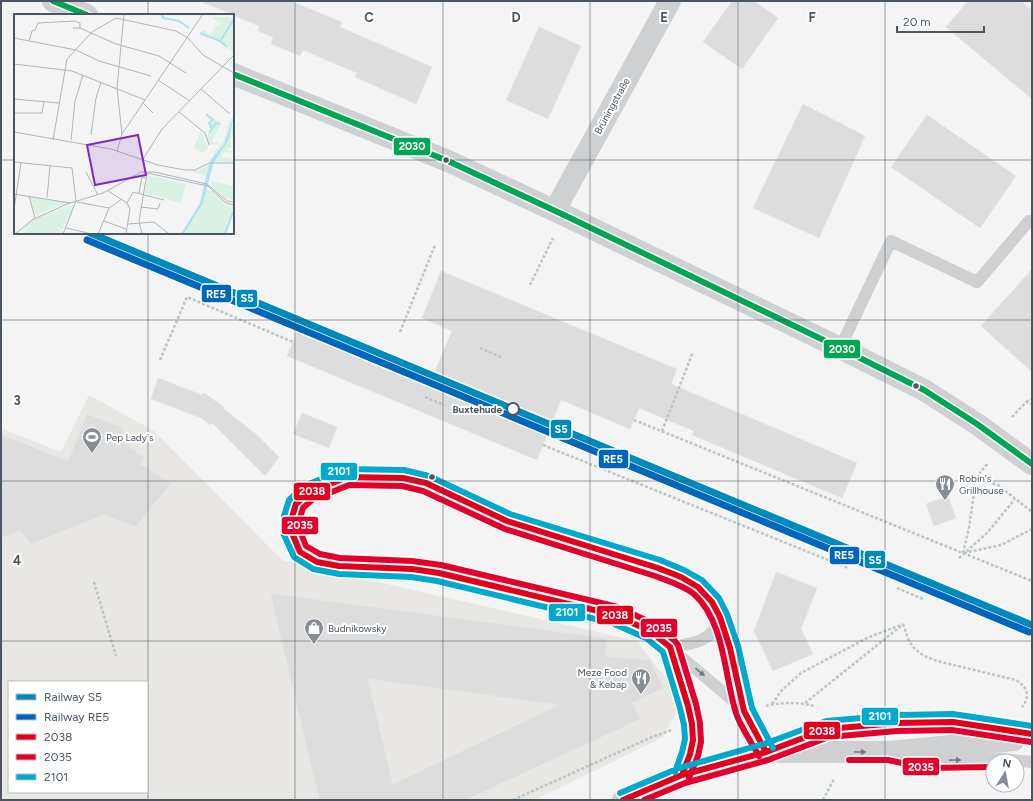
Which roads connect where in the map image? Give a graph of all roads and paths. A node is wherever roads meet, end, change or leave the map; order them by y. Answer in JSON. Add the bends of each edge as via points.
{"nodes":[{"id":1,"x":53,"y":1,"type":"edge"},
{"id":2,"x":670,"y":1,"type":"edge"},
{"id":3,"x":85,"y":14,"type":"edge"},
{"id":4,"x":234,"y":74,"type":"edge"},
{"id":5,"x":560,"y":213,"type":"junction"},
{"id":6,"x":1029,"y":221,"type":"dead end"},
{"id":7,"x":435,"y":246,"type":"dead end"},
{"id":8,"x":530,"y":285,"type":"dead end"},
{"id":9,"x":400,"y":332,"type":"dead end"},
{"id":10,"x":293,"y":342,"type":"dead end"},
{"id":11,"x":480,"y":348,"type":"dead end"},
{"id":12,"x":840,"y":348,"type":"junction"},
{"id":13,"x":693,"y":352,"type":"dead end"},
{"id":14,"x":503,"y":358,"type":"dead end"},
{"id":15,"x":160,"y":360,"type":"dead end"},
{"id":16,"x":425,"y":397,"type":"dead end"},
{"id":17,"x":1032,"y":398,"type":"edge"},
{"id":18,"x":1026,"y":402,"type":"junction"},
{"id":19,"x":1032,"y":404,"type":"edge"},
{"id":20,"x":444,"y":405,"type":"dead end"},
{"id":21,"x":1010,"y":419,"type":"dead end"},
{"id":22,"x":634,"y":420,"type":"dead end"},
{"id":23,"x":662,"y":431,"type":"junction"},
{"id":24,"x":543,"y":445,"type":"dead end"},
{"id":25,"x":1032,"y":464,"type":"edge"},
{"id":26,"x":976,"y":478,"type":"dead end"},
{"id":27,"x":1015,"y":499,"type":"dead end"},
{"id":28,"x":1032,"y":529,"type":"edge"},
{"id":29,"x":963,"y":553,"type":"junction"},
{"id":30,"x":959,"y":558,"type":"dead end"},
{"id":31,"x":848,"y":568,"type":"dead end"},
{"id":32,"x":1032,"y":581,"type":"edge"},
{"id":33,"x":94,"y":582,"type":"dead end"},
{"id":34,"x":897,"y":588,"type":"dead end"},
{"id":35,"x":923,"y":599,"type":"dead end"},
{"id":36,"x":720,"y":617,"type":"junction"},
{"id":37,"x":903,"y":624,"type":"junction"},
{"id":38,"x":670,"y":647,"type":"junction"},
{"id":39,"x":116,"y":656,"type":"dead end"},
{"id":40,"x":1016,"y":680,"type":"dead end"},
{"id":41,"x":805,"y":703,"type":"junction"},
{"id":42,"x":772,"y":704,"type":"junction"},
{"id":43,"x":818,"y":707,"type":"dead end"},
{"id":44,"x":744,"y":711,"type":"junction"},
{"id":45,"x":692,"y":724,"type":"junction"},
{"id":46,"x":1032,"y":734,"type":"edge"},
{"id":47,"x":1032,"y":738,"type":"edge"},
{"id":48,"x":766,"y":752,"type":"junction"},
{"id":49,"x":889,"y":752,"type":"junction"},
{"id":50,"x":1032,"y":762,"type":"edge"},
{"id":51,"x":682,"y":775,"type":"junction"},
{"id":52,"x":513,"y":800,"type":"edge"},
{"id":53,"x":623,"y":800,"type":"edge"}],
"edges":[{"from":1,"to":3,"type":"street"},
{"from":2,"to":5,"type":"street","name":"Brüningstraße"},
{"from":4,"to":5,"type":"street","via":[[448,160]]},
{"from":5,"to":8,"type":"path"},
{"from":5,"to":12,"type":"street"},
{"from":6,"to":12,"type":"lane","via":[[977,282],[891,241]]},
{"from":7,"to":9,"type":"path"},
{"from":10,"to":15,"type":"path","via":[[187,297]]},
{"from":11,"to":14,"type":"path"},
{"from":12,"to":25,"type":"street","via":[[924,390]]},
{"from":13,"to":23,"type":"path"},
{"from":16,"to":20,"type":"path"},
{"from":17,"to":18,"type":"path"},
{"from":18,"to":19,"type":"path"},
{"from":18,"to":21,"type":"path"},
{"from":22,"to":23,"type":"path"},
{"from":23,"to":29,"type":"path"},
{"from":24,"to":31,"type":"path"},
{"from":26,"to":29,"type":"path"},
{"from":27,"to":29,"type":"path","via":[[987,533]]},
{"from":28,"to":29,"type":"path","via":[[1001,545]]},
{"from":29,"to":30,"type":"path"},
{"from":29,"to":32,"type":"path"},
{"from":33,"to":39,"type":"path"},
{"from":34,"to":35,"type":"path"},
{"from":36,"to":38,"type":"lane","via":[[711,635],[689,644]]},
{"from":36,"to":38,"type":"lane","via":[[712,602],[698,587],[681,577],[507,521],[426,483],[403,478],[347,477],[308,493],[296,504],[292,517],[292,533],[300,552],[317,562],[339,566],[439,572],[615,615],[650,631]]},
{"from":36,"to":44,"type":"lane","via":[[730,648]]},
{"from":37,"to":40,"type":"path","via":[[909,641],[924,656]]},
{"from":37,"to":41,"type":"path"},
{"from":37,"to":42,"type":"path","via":[[867,638],[801,673],[782,690]]},
{"from":38,"to":44,"type":"lane","one_way":true},
{"from":38,"to":45,"type":"lane"},
{"from":41,"to":42,"type":"path"},
{"from":41,"to":43,"type":"path"},
{"from":42,"to":44,"type":"path"},
{"from":44,"to":48,"type":"lane"},
{"from":45,"to":51,"type":"lane","via":[[693,740]]},
{"from":45,"to":52,"type":"path","via":[[652,737]]},
{"from":46,"to":48,"type":"street","via":[[953,722],[897,723],[827,728]]},
{"from":47,"to":49,"type":"street"},
{"from":48,"to":49,"type":"street","one_way":true},
{"from":48,"to":51,"type":"street"},
{"from":49,"to":50,"type":"lane","one_way":true,"via":[[927,760],[1002,759]]},
{"from":51,"to":53,"type":"street"}]}
